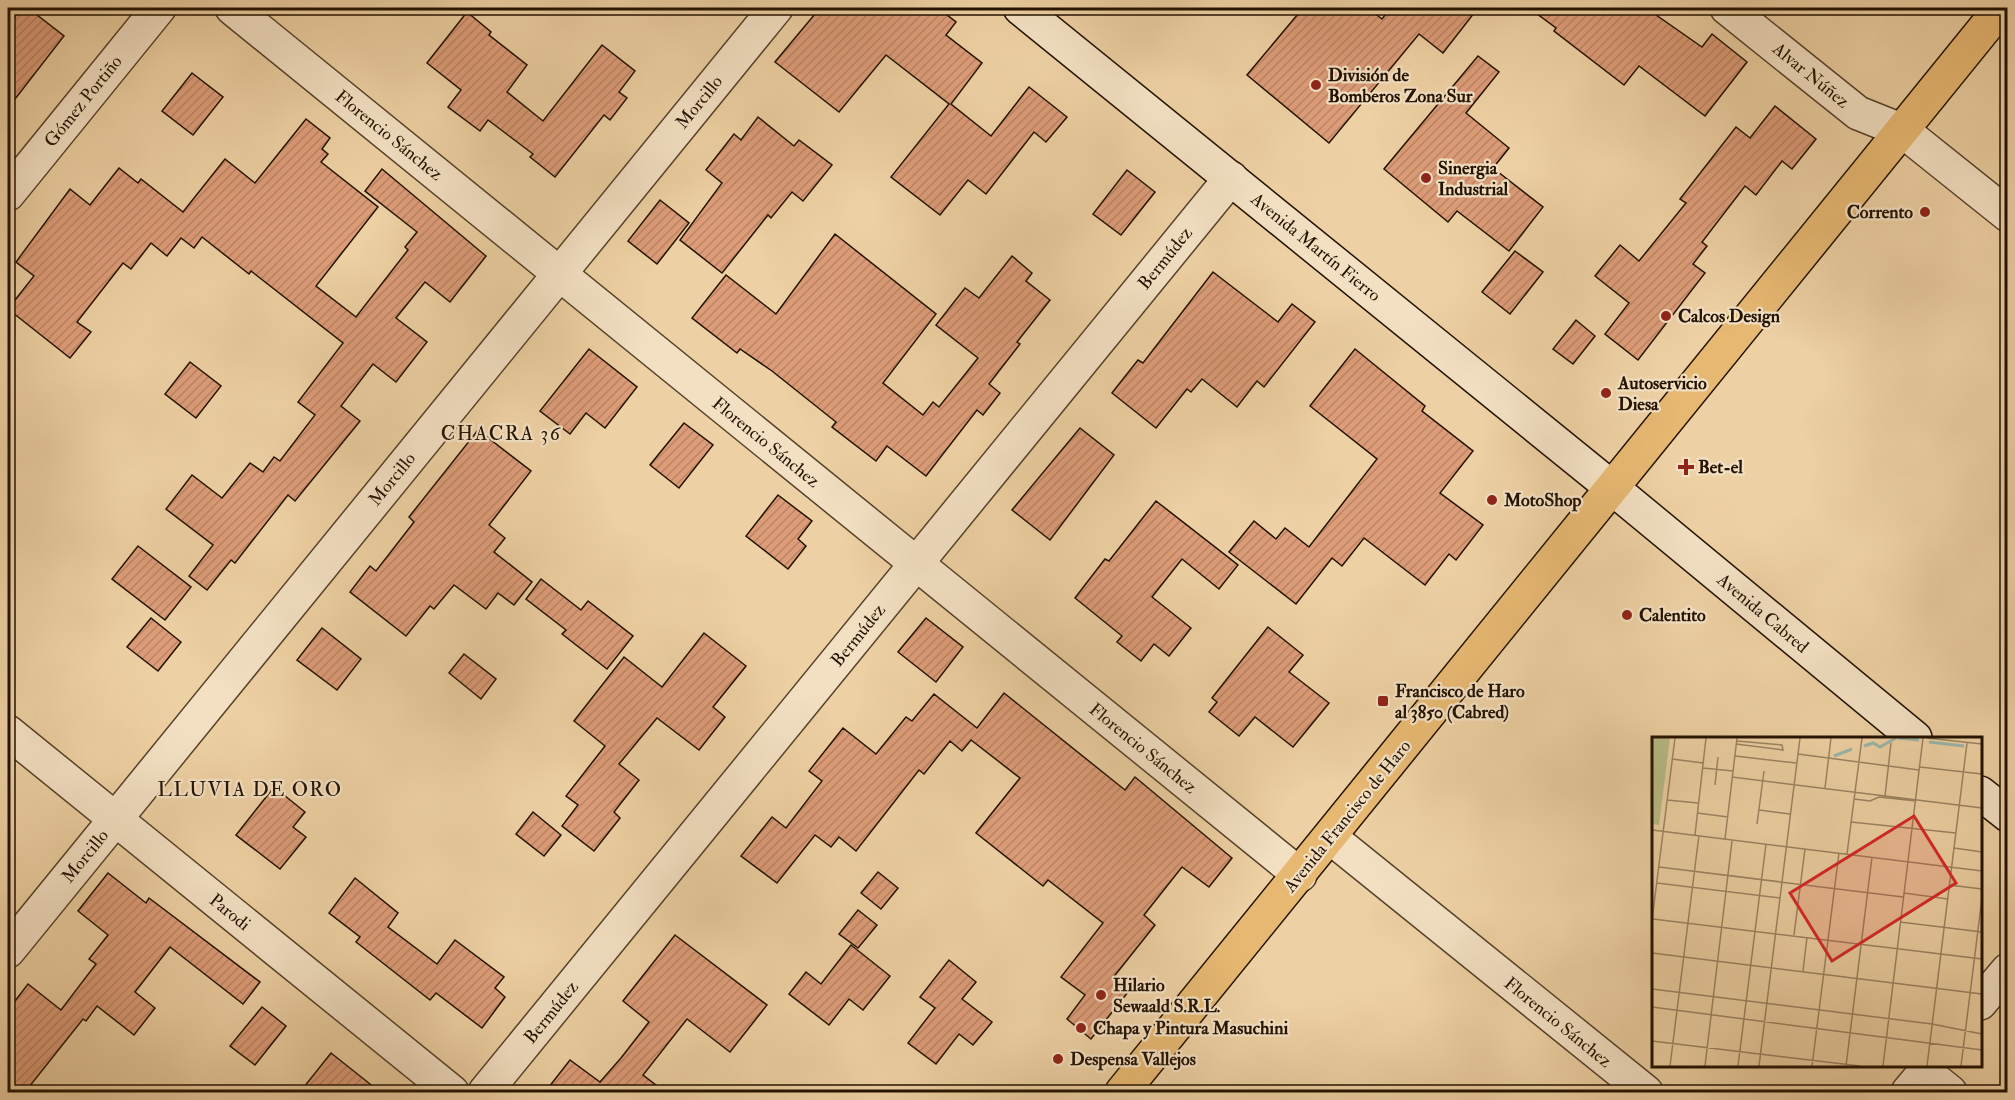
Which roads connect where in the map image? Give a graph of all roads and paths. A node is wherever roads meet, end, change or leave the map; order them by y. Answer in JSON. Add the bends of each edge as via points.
{"nodes":[{"id":1,"x":159,"y":8,"type":"edge"},
{"id":2,"x":232,"y":8,"type":"edge"},
{"id":3,"x":777,"y":8,"type":"edge"},
{"id":4,"x":1020,"y":8,"type":"edge"},
{"id":5,"x":1726,"y":8,"type":"edge"},
{"id":6,"x":2001,"y":8,"type":"edge"},
{"id":7,"x":1903,"y":131,"type":"junction"},
{"id":8,"x":1231,"y":178,"type":"junction"},
{"id":9,"x":8,"y":194,"type":"edge"},
{"id":10,"x":2007,"y":215,"type":"edge"},
{"id":11,"x":560,"y":274,"type":"junction"},
{"id":12,"x":1611,"y":487,"type":"junction"},
{"id":13,"x":916,"y":564,"type":"junction"},
{"id":14,"x":8,"y":732,"type":"edge"},
{"id":15,"x":1914,"y":737,"type":"edge"},
{"id":16,"x":1982,"y":795,"type":"edge"},
{"id":17,"x":2007,"y":815,"type":"edge"},
{"id":18,"x":115,"y":819,"type":"junction"},
{"id":19,"x":1330,"y":837,"type":"junction"},
{"id":20,"x":1300,"y":875,"type":"junction"},
{"id":21,"x":8,"y":951,"type":"edge"},
{"id":22,"x":2007,"y":970,"type":"edge"},
{"id":23,"x":1982,"y":1001,"type":"edge"},
{"id":24,"x":1921,"y":1077,"type":"edge"},
{"id":25,"x":452,"y":1092,"type":"edge"},
{"id":26,"x":486,"y":1092,"type":"edge"},
{"id":27,"x":1122,"y":1092,"type":"edge"},
{"id":28,"x":1646,"y":1092,"type":"edge"},
{"id":29,"x":1950,"y":1092,"type":"edge"}],
"edges":[{"from":1,"to":9,"type":"street","name":"Gómez Portiño"},
{"from":2,"to":11,"type":"street","name":"Florencio Sánchez"},
{"from":3,"to":11,"type":"street","name":"Morcillo"},
{"from":4,"to":8,"type":"street","name":"Avenida Martín Fierro"},
{"from":5,"to":7,"type":"street","name":"Alvar Núñez","via":[[1858,113]]},
{"from":6,"to":7,"type":"main road","name":"Avenida Francisco de Haro"},
{"from":7,"to":10,"type":"street","name":"Alvar Núñez"},
{"from":7,"to":12,"type":"main road","name":"Avenida Francisco de Haro"},
{"from":8,"to":12,"type":"street","name":"Avenida Martín Fierro"},
{"from":8,"to":13,"type":"street","name":"Bermúdez"},
{"from":11,"to":13,"type":"street","name":"Florencio Sánchez"},
{"from":11,"to":18,"type":"street","name":"Morcillo"},
{"from":12,"to":15,"type":"street","name":"Avenida Cabred"},
{"from":12,"to":19,"type":"main road","name":"Avenida Francisco de Haro"},
{"from":13,"to":20,"type":"street","name":"Florencio Sánchez"},
{"from":13,"to":26,"type":"street","name":"Bermúdez"},
{"from":14,"to":18,"type":"street","name":"Parodi"},
{"from":16,"to":17,"type":"street"},
{"from":18,"to":21,"type":"street","name":"Morcillo"},
{"from":18,"to":25,"type":"street","name":"Parodi"},
{"from":19,"to":20,"type":"main road","name":"Avenida Francisco de Haro"},
{"from":19,"to":28,"type":"street","name":"Florencio Sánchez"},
{"from":20,"to":27,"type":"main road","name":"Avenida Francisco de Haro"},
{"from":22,"to":23,"type":"street"},
{"from":24,"to":29,"type":"street"}]}
